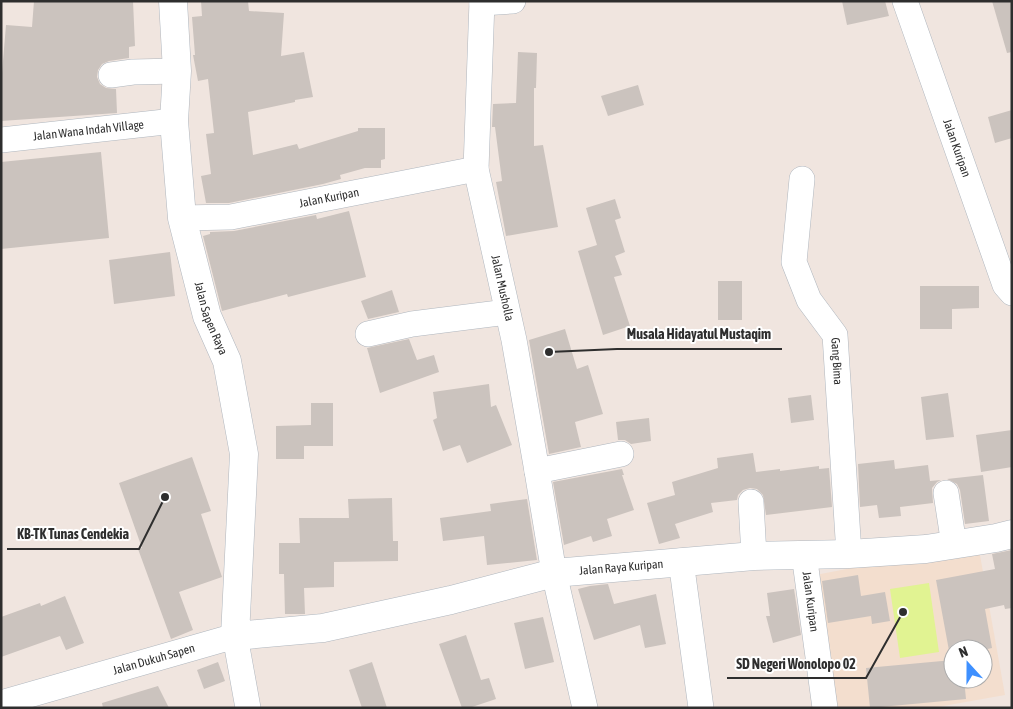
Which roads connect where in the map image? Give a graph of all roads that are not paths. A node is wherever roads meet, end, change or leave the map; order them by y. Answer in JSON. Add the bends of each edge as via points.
{"nodes":[{"id":1,"x":173,"y":1,"type":"edge"},
{"id":2,"x":514,"y":1,"type":"edge"},
{"id":3,"x":905,"y":1,"type":"edge"},
{"id":4,"x":482,"y":2,"type":"edge"},
{"id":5,"x":177,"y":71,"type":"junction"},
{"id":6,"x":111,"y":75,"type":"dead end"},
{"id":7,"x":174,"y":121,"type":"junction"},
{"id":8,"x":1,"y":140,"type":"edge"},
{"id":9,"x":476,"y":169,"type":"junction"},
{"id":10,"x":802,"y":179,"type":"dead end"},
{"id":11,"x":182,"y":218,"type":"junction"},
{"id":12,"x":1012,"y":293,"type":"edge"},
{"id":13,"x":507,"y":312,"type":"junction"},
{"id":14,"x":368,"y":334,"type":"dead end"},
{"id":15,"x":621,"y":454,"type":"dead end"},
{"id":16,"x":538,"y":471,"type":"junction"},
{"id":17,"x":946,"y":493,"type":"dead end"},
{"id":18,"x":751,"y":502,"type":"dead end"},
{"id":19,"x":1012,"y":534,"type":"edge"},
{"id":20,"x":954,"y":545,"type":"junction"},
{"id":21,"x":804,"y":554,"type":"junction"},
{"id":22,"x":849,"y":554,"type":"junction"},
{"id":23,"x":754,"y":556,"type":"junction"},
{"id":24,"x":681,"y":561,"type":"junction"},
{"id":25,"x":554,"y":573,"type":"junction"},
{"id":26,"x":235,"y":636,"type":"junction"},
{"id":27,"x":1,"y":703,"type":"edge"},
{"id":28,"x":248,"y":708,"type":"edge"},
{"id":29,"x":585,"y":708,"type":"edge"},
{"id":30,"x":701,"y":708,"type":"edge"},
{"id":31,"x":825,"y":708,"type":"edge"}],
"edges":[{"from":1,"to":5,"type":"street","name":"Jalan Sapen Raya"},
{"from":2,"to":4,"type":"street"},
{"from":3,"to":12,"type":"street","name":"Jalan Kuripan","via":[[1005,285]]},
{"from":4,"to":9,"type":"street","name":"Jalan Musholla"},
{"from":5,"to":6,"type":"street"},
{"from":5,"to":7,"type":"street","name":"Jalan Sapen Raya"},
{"from":7,"to":8,"type":"street","name":"Jalan Wana Indah Village"},
{"from":7,"to":11,"type":"street","name":"Jalan Sapen Raya"},
{"from":9,"to":11,"type":"street","name":"Jalan Kuripan","via":[[231,217]]},
{"from":9,"to":13,"type":"street","name":"Jalan Musholla"},
{"from":10,"to":22,"type":"street","name":"Gang Bima","via":[[794,262],[809,300],[835,335]]},
{"from":11,"to":26,"type":"street","name":"Jalan Sapen Raya","via":[[207,316],[226,361],[244,454]]},
{"from":13,"to":14,"type":"street","via":[[412,324]]},
{"from":13,"to":16,"type":"street","name":"Jalan Musholla"},
{"from":15,"to":16,"type":"street"},
{"from":16,"to":25,"type":"street","name":"Jalan Musholla"},
{"from":17,"to":20,"type":"street"},
{"from":18,"to":23,"type":"street"},
{"from":19,"to":20,"type":"street","name":"Jalan Raya Kuripan"},
{"from":20,"to":22,"type":"street","name":"Jalan Raya Kuripan"},
{"from":21,"to":22,"type":"street","name":"Jalan Raya Kuripan"},
{"from":21,"to":23,"type":"street","name":"Jalan Raya Kuripan"},
{"from":21,"to":31,"type":"street","name":"Jalan Kuripan"},
{"from":23,"to":24,"type":"street","name":"Jalan Raya Kuripan"},
{"from":24,"to":25,"type":"street","name":"Jalan Raya Kuripan"},
{"from":24,"to":30,"type":"street"},
{"from":25,"to":26,"type":"street","name":"Jalan Raya Kuripan","via":[[323,628]]},
{"from":25,"to":29,"type":"street"},
{"from":26,"to":27,"type":"street","name":"Jalan Dukuh Sapen"},
{"from":26,"to":28,"type":"street"}]}
